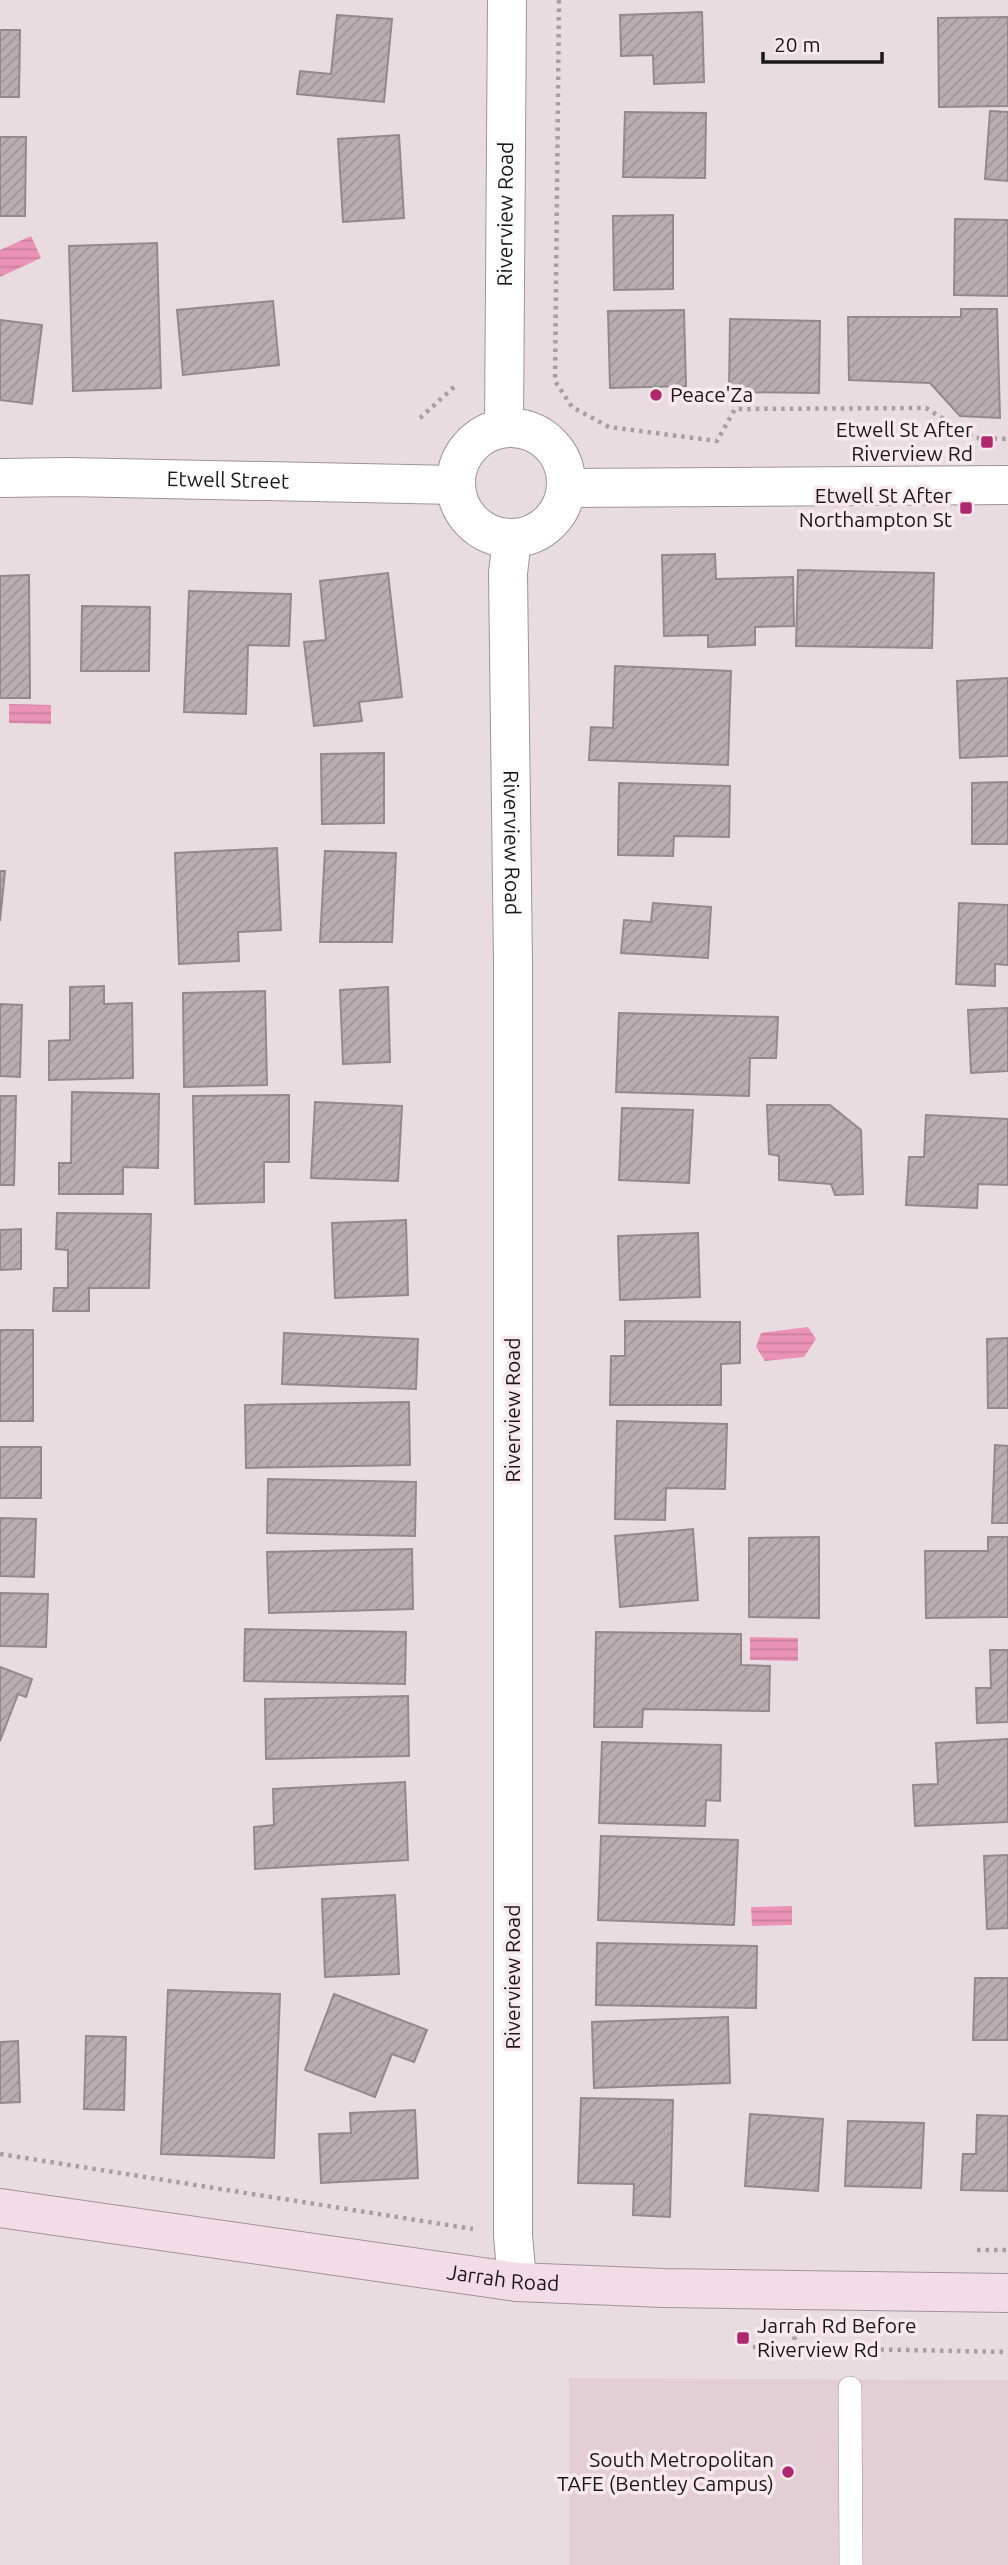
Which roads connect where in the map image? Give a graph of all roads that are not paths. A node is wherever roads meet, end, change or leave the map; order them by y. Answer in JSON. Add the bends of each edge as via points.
{"nodes":[{"id":1,"x":507,"y":0,"type":"edge"},
{"id":2,"x":504,"y":428,"type":"junction"},
{"id":3,"x":0,"y":478,"type":"edge"},
{"id":4,"x":455,"y":485,"type":"junction"},
{"id":5,"x":1008,"y":485,"type":"edge"},
{"id":6,"x":566,"y":488,"type":"junction"},
{"id":7,"x":512,"y":539,"type":"junction"},
{"id":8,"x":0,"y":2208,"type":"edge"},
{"id":9,"x":517,"y":2282,"type":"junction"},
{"id":10,"x":1008,"y":2292,"type":"edge"},
{"id":11,"x":850,"y":2388,"type":"dead end"},
{"id":12,"x":851,"y":2565,"type":"edge"}],
"edges":[{"from":1,"to":2,"type":"street","name":"Riverview Road"},
{"from":2,"to":4,"type":"street","via":[[488,432],[468,447],[456,469]]},
{"from":2,"to":6,"type":"street","via":[[536,433],[549,443],[565,471]]},
{"from":3,"to":4,"type":"street","name":"Etwell Street"},
{"from":4,"to":7,"type":"street","via":[[466,517],[495,537]]},
{"from":5,"to":6,"type":"street"},
{"from":6,"to":7,"type":"street","via":[[563,503],[543,529]]},
{"from":7,"to":9,"type":"street","name":"Riverview Road","via":[[508,573],[513,964],[513,2235]]},
{"from":8,"to":9,"type":"street","name":"Jarrah Road"},
{"from":9,"to":10,"type":"street","name":"Jarrah Road"},
{"from":11,"to":12,"type":"lane"}]}
